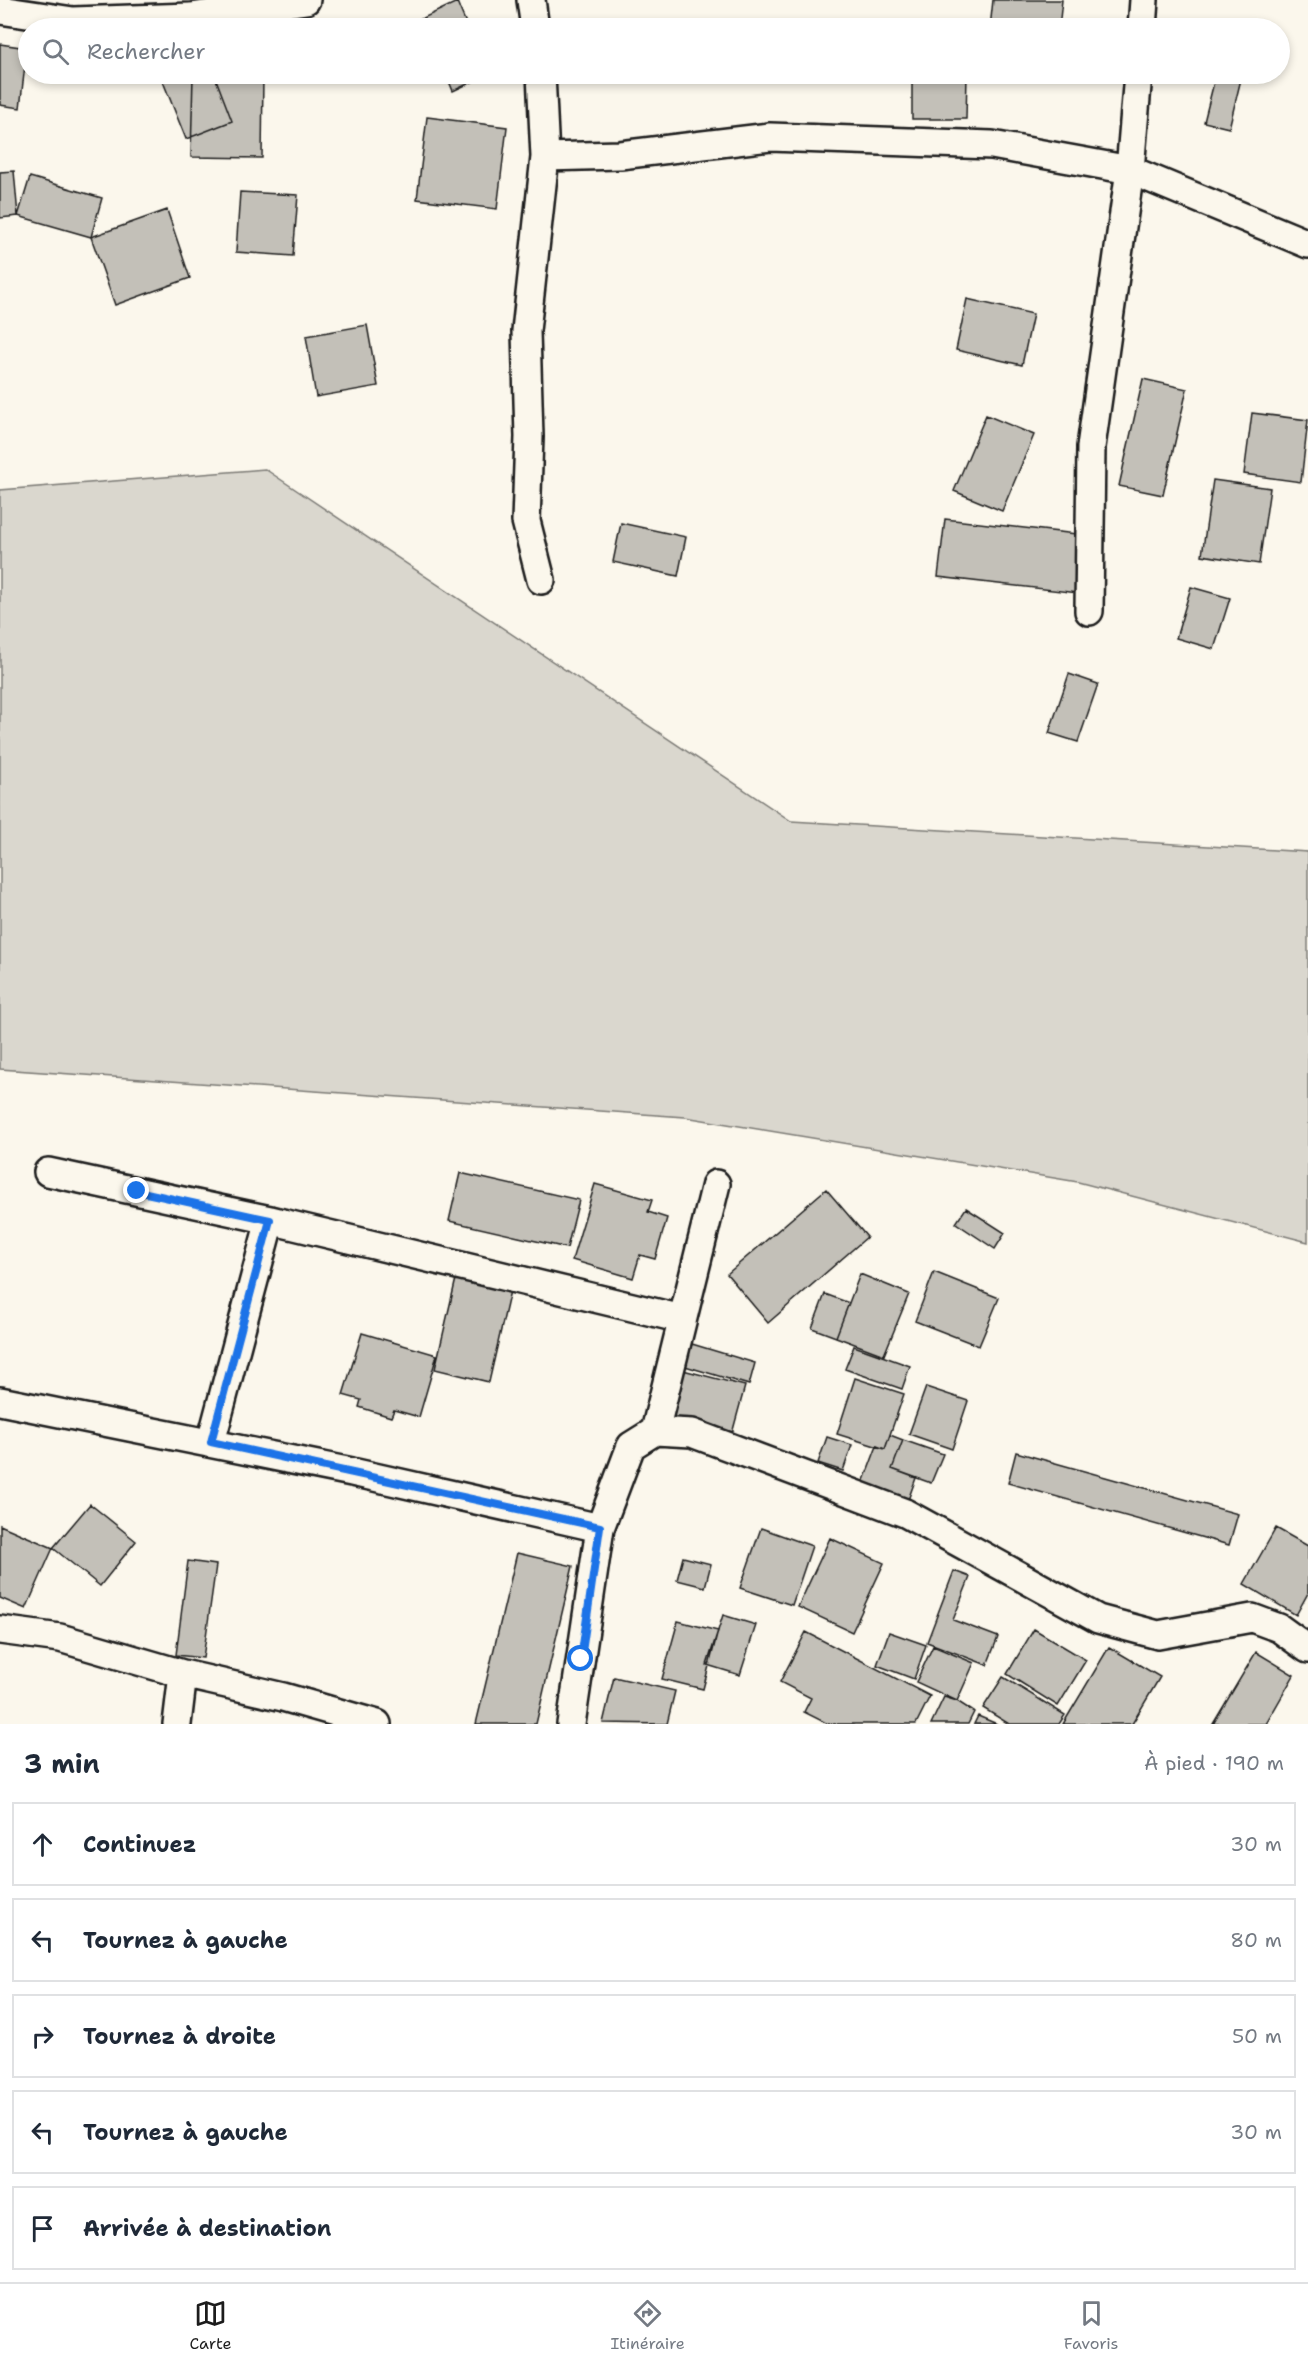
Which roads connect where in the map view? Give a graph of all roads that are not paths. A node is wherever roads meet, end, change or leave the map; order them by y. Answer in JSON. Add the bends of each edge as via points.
{"nodes":[{"id":1,"x":306,"y":0,"type":"edge"},
{"id":2,"x":531,"y":0,"type":"edge"},
{"id":3,"x":1144,"y":0,"type":"edge"},
{"id":4,"x":0,"y":10,"type":"edge"},
{"id":5,"x":53,"y":18,"type":"edge"},
{"id":6,"x":162,"y":18,"type":"edge"},
{"id":7,"x":534,"y":18,"type":"edge"},
{"id":8,"x":1143,"y":18,"type":"edge"},
{"id":9,"x":541,"y":84,"type":"edge"},
{"id":10,"x":1137,"y":84,"type":"edge"},
{"id":11,"x":545,"y":157,"type":"junction"},
{"id":12,"x":1130,"y":170,"type":"junction"},
{"id":13,"x":1308,"y":244,"type":"edge"},
{"id":14,"x":542,"y":580,"type":"dead end"},
{"id":15,"x":1089,"y":611,"type":"dead end"},
{"id":16,"x":48,"y":1172,"type":"dead end"},
{"id":17,"x":716,"y":1184,"type":"dead end"},
{"id":18,"x":270,"y":1220,"type":"junction"},
{"id":19,"x":682,"y":1319,"type":"junction"},
{"id":20,"x":0,"y":1401,"type":"edge"},
{"id":21,"x":655,"y":1431,"type":"junction"},
{"id":22,"x":211,"y":1442,"type":"junction"},
{"id":23,"x":600,"y":1527,"type":"junction"},
{"id":24,"x":0,"y":1630,"type":"edge"},
{"id":25,"x":1308,"y":1649,"type":"edge"},
{"id":26,"x":183,"y":1674,"type":"junction"},
{"id":27,"x":177,"y":1724,"type":"edge"},
{"id":28,"x":377,"y":1724,"type":"edge"},
{"id":29,"x":571,"y":1724,"type":"edge"}],
"edges":[{"from":1,"to":6,"type":"street"},
{"from":2,"to":7,"type":"street"},
{"from":3,"to":8,"type":"street"},
{"from":4,"to":5,"type":"street"},
{"from":9,"to":11,"type":"street"},
{"from":10,"to":12,"type":"street"},
{"from":11,"to":12,"type":"street","via":[[620,155],[770,137],[992,145]]},
{"from":11,"to":14,"type":"street","via":[[526,331],[530,437],[526,520]]},
{"from":12,"to":13,"type":"street"},
{"from":12,"to":15,"type":"street","via":[[1090,447]]},
{"from":16,"to":18,"type":"street"},
{"from":17,"to":19,"type":"street"},
{"from":18,"to":19,"type":"street"},
{"from":18,"to":22,"type":"street"},
{"from":19,"to":21,"type":"street"},
{"from":20,"to":22,"type":"street"},
{"from":21,"to":23,"type":"street","via":[[631,1446]]},
{"from":21,"to":25,"type":"street","via":[[692,1433],[905,1513],[1098,1619],[1158,1635],[1252,1618],[1279,1628]]},
{"from":22,"to":23,"type":"street"},
{"from":23,"to":29,"type":"street"},
{"from":24,"to":26,"type":"street","via":[[60,1638]]},
{"from":26,"to":27,"type":"street"},
{"from":26,"to":28,"type":"street"}]}
